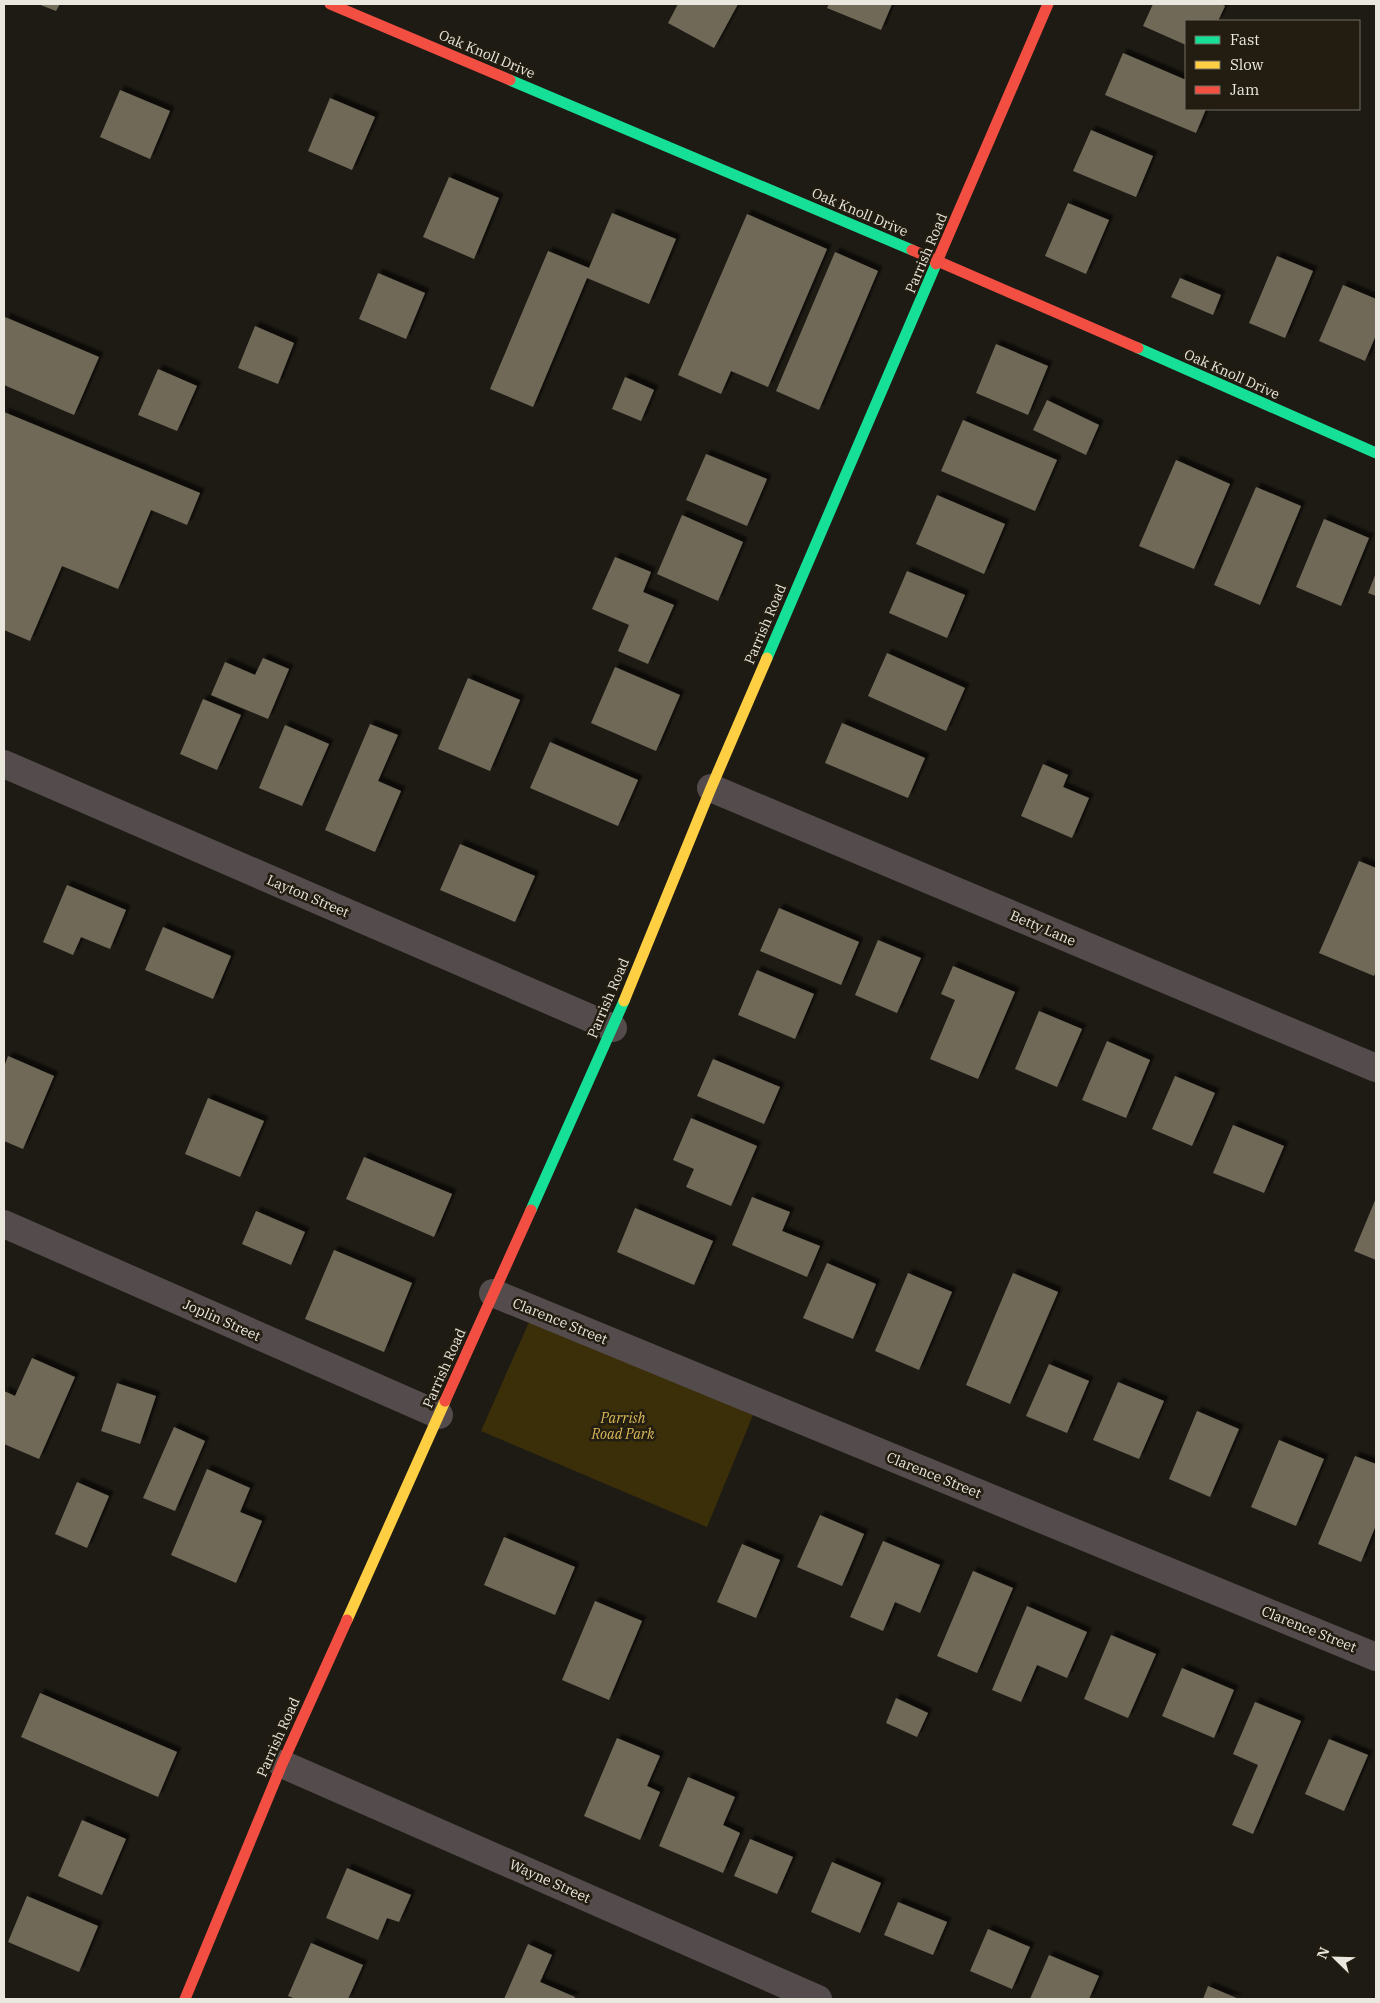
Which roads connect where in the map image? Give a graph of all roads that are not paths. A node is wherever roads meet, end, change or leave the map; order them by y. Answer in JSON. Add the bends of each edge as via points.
{"nodes":[{"id":1,"x":330,"y":4,"type":"edge"},
{"id":2,"x":1048,"y":4,"type":"edge"},
{"id":3,"x":938,"y":261,"type":"junction"},
{"id":4,"x":1376,"y":453,"type":"edge"},
{"id":5,"x":4,"y":764,"type":"edge"},
{"id":6,"x":711,"y":788,"type":"junction"},
{"id":7,"x":613,"y":1028,"type":"junction"},
{"id":8,"x":1376,"y":1068,"type":"edge"},
{"id":9,"x":4,"y":1224,"type":"edge"},
{"id":10,"x":493,"y":1293,"type":"junction"},
{"id":11,"x":439,"y":1415,"type":"junction"},
{"id":12,"x":1376,"y":1657,"type":"edge"},
{"id":13,"x":282,"y":1764,"type":"junction"},
{"id":14,"x":185,"y":1999,"type":"edge"},
{"id":15,"x":818,"y":1999,"type":"edge"}],
"edges":[{"from":1,"to":3,"type":"street","name":"Oak Knoll Drive"},
{"from":2,"to":3,"type":"street","name":"Parrish Road"},
{"from":3,"to":4,"type":"street","name":"Oak Knoll Drive"},
{"from":3,"to":6,"type":"street","name":"Parrish Road"},
{"from":5,"to":7,"type":"street","name":"Layton Street"},
{"from":6,"to":7,"type":"street","name":"Parrish Road"},
{"from":6,"to":8,"type":"street","name":"Betty Lane"},
{"from":7,"to":10,"type":"street","name":"Parrish Road"},
{"from":9,"to":11,"type":"street","name":"Joplin Street"},
{"from":10,"to":11,"type":"street","name":"Parrish Road"},
{"from":10,"to":12,"type":"street","name":"Clarence Street"},
{"from":11,"to":13,"type":"street","name":"Parrish Road"},
{"from":13,"to":14,"type":"street","name":"Parrish Road"},
{"from":13,"to":15,"type":"street","name":"Wayne Street"}]}
